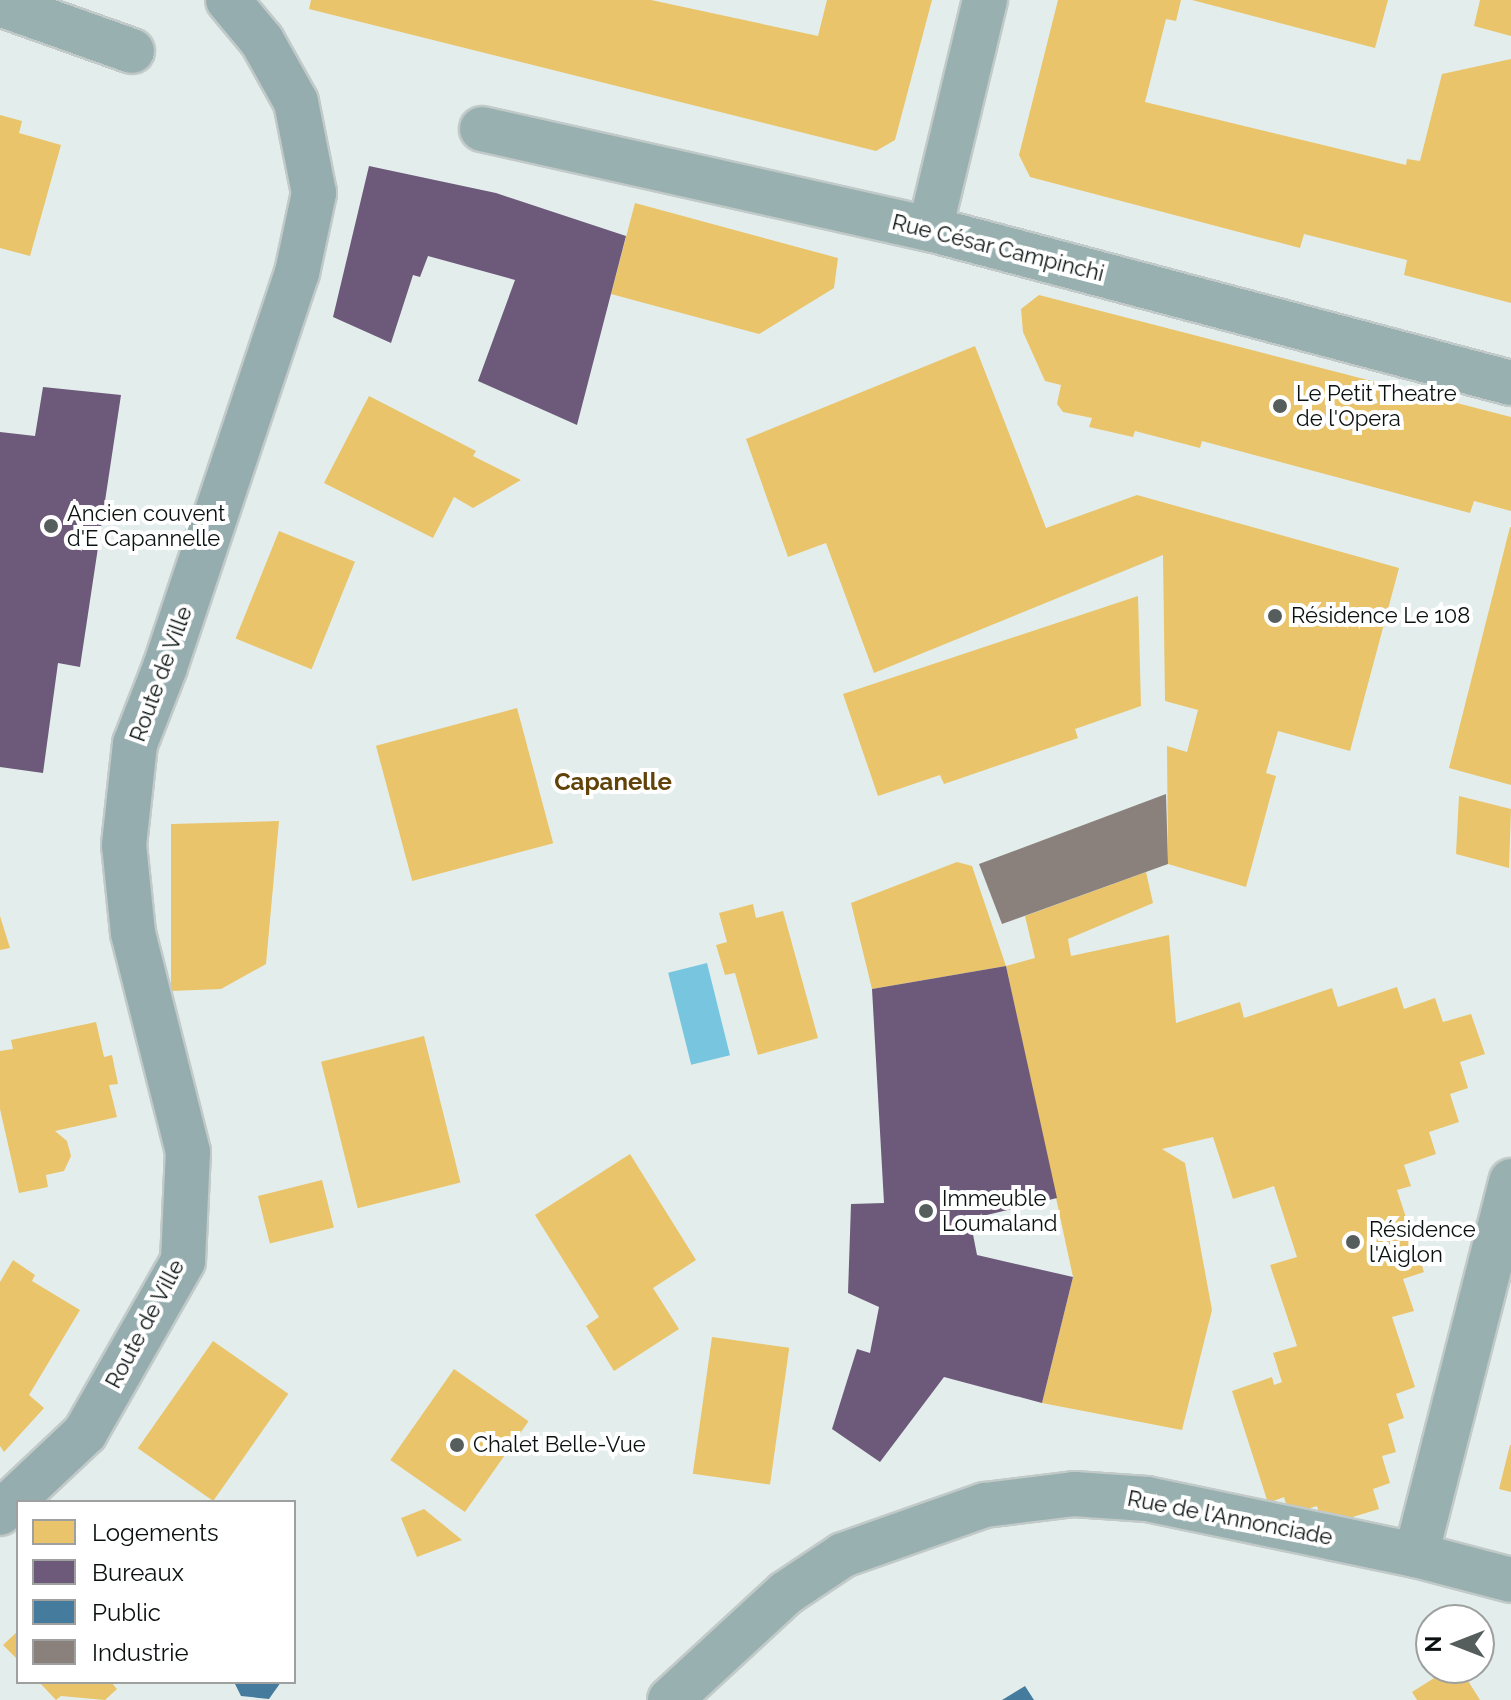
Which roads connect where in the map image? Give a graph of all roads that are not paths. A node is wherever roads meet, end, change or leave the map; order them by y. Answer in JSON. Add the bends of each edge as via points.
{"nodes":[{"id":1,"x":228,"y":0,"type":"edge"},
{"id":2,"x":985,"y":0,"type":"edge"},
{"id":3,"x":0,"y":4,"type":"edge"},
{"id":4,"x":132,"y":51,"type":"dead end"},
{"id":5,"x":482,"y":129,"type":"dead end"},
{"id":6,"x":930,"y":229,"type":"junction"},
{"id":7,"x":1511,"y":383,"type":"edge"},
{"id":8,"x":1511,"y":1181,"type":"edge"},
{"id":9,"x":0,"y":1513,"type":"edge"},
{"id":10,"x":1416,"y":1555,"type":"junction"},
{"id":11,"x":1511,"y":1580,"type":"edge"},
{"id":12,"x":670,"y":1700,"type":"edge"}],
"edges":[{"from":1,"to":9,"type":"street","name":"Route de Ville","via":[[262,41],[296,102],[314,193],[297,273],[135,744],[124,845],[133,933],[188,1152],[183,1261],[85,1433]]},
{"from":2,"to":6,"type":"street"},
{"from":3,"to":4,"type":"street"},
{"from":5,"to":6,"type":"street","name":"Rue César Campinchi"},
{"from":6,"to":7,"type":"street","name":"Rue César Campinchi"},
{"from":8,"to":10,"type":"street"},
{"from":10,"to":11,"type":"street","name":"Rue de l'Annonciade"},
{"from":10,"to":12,"type":"street","name":"Rue de l'Annonciade","via":[[1147,1499],[1074,1494],[985,1505],[843,1555],[786,1593]]}]}
